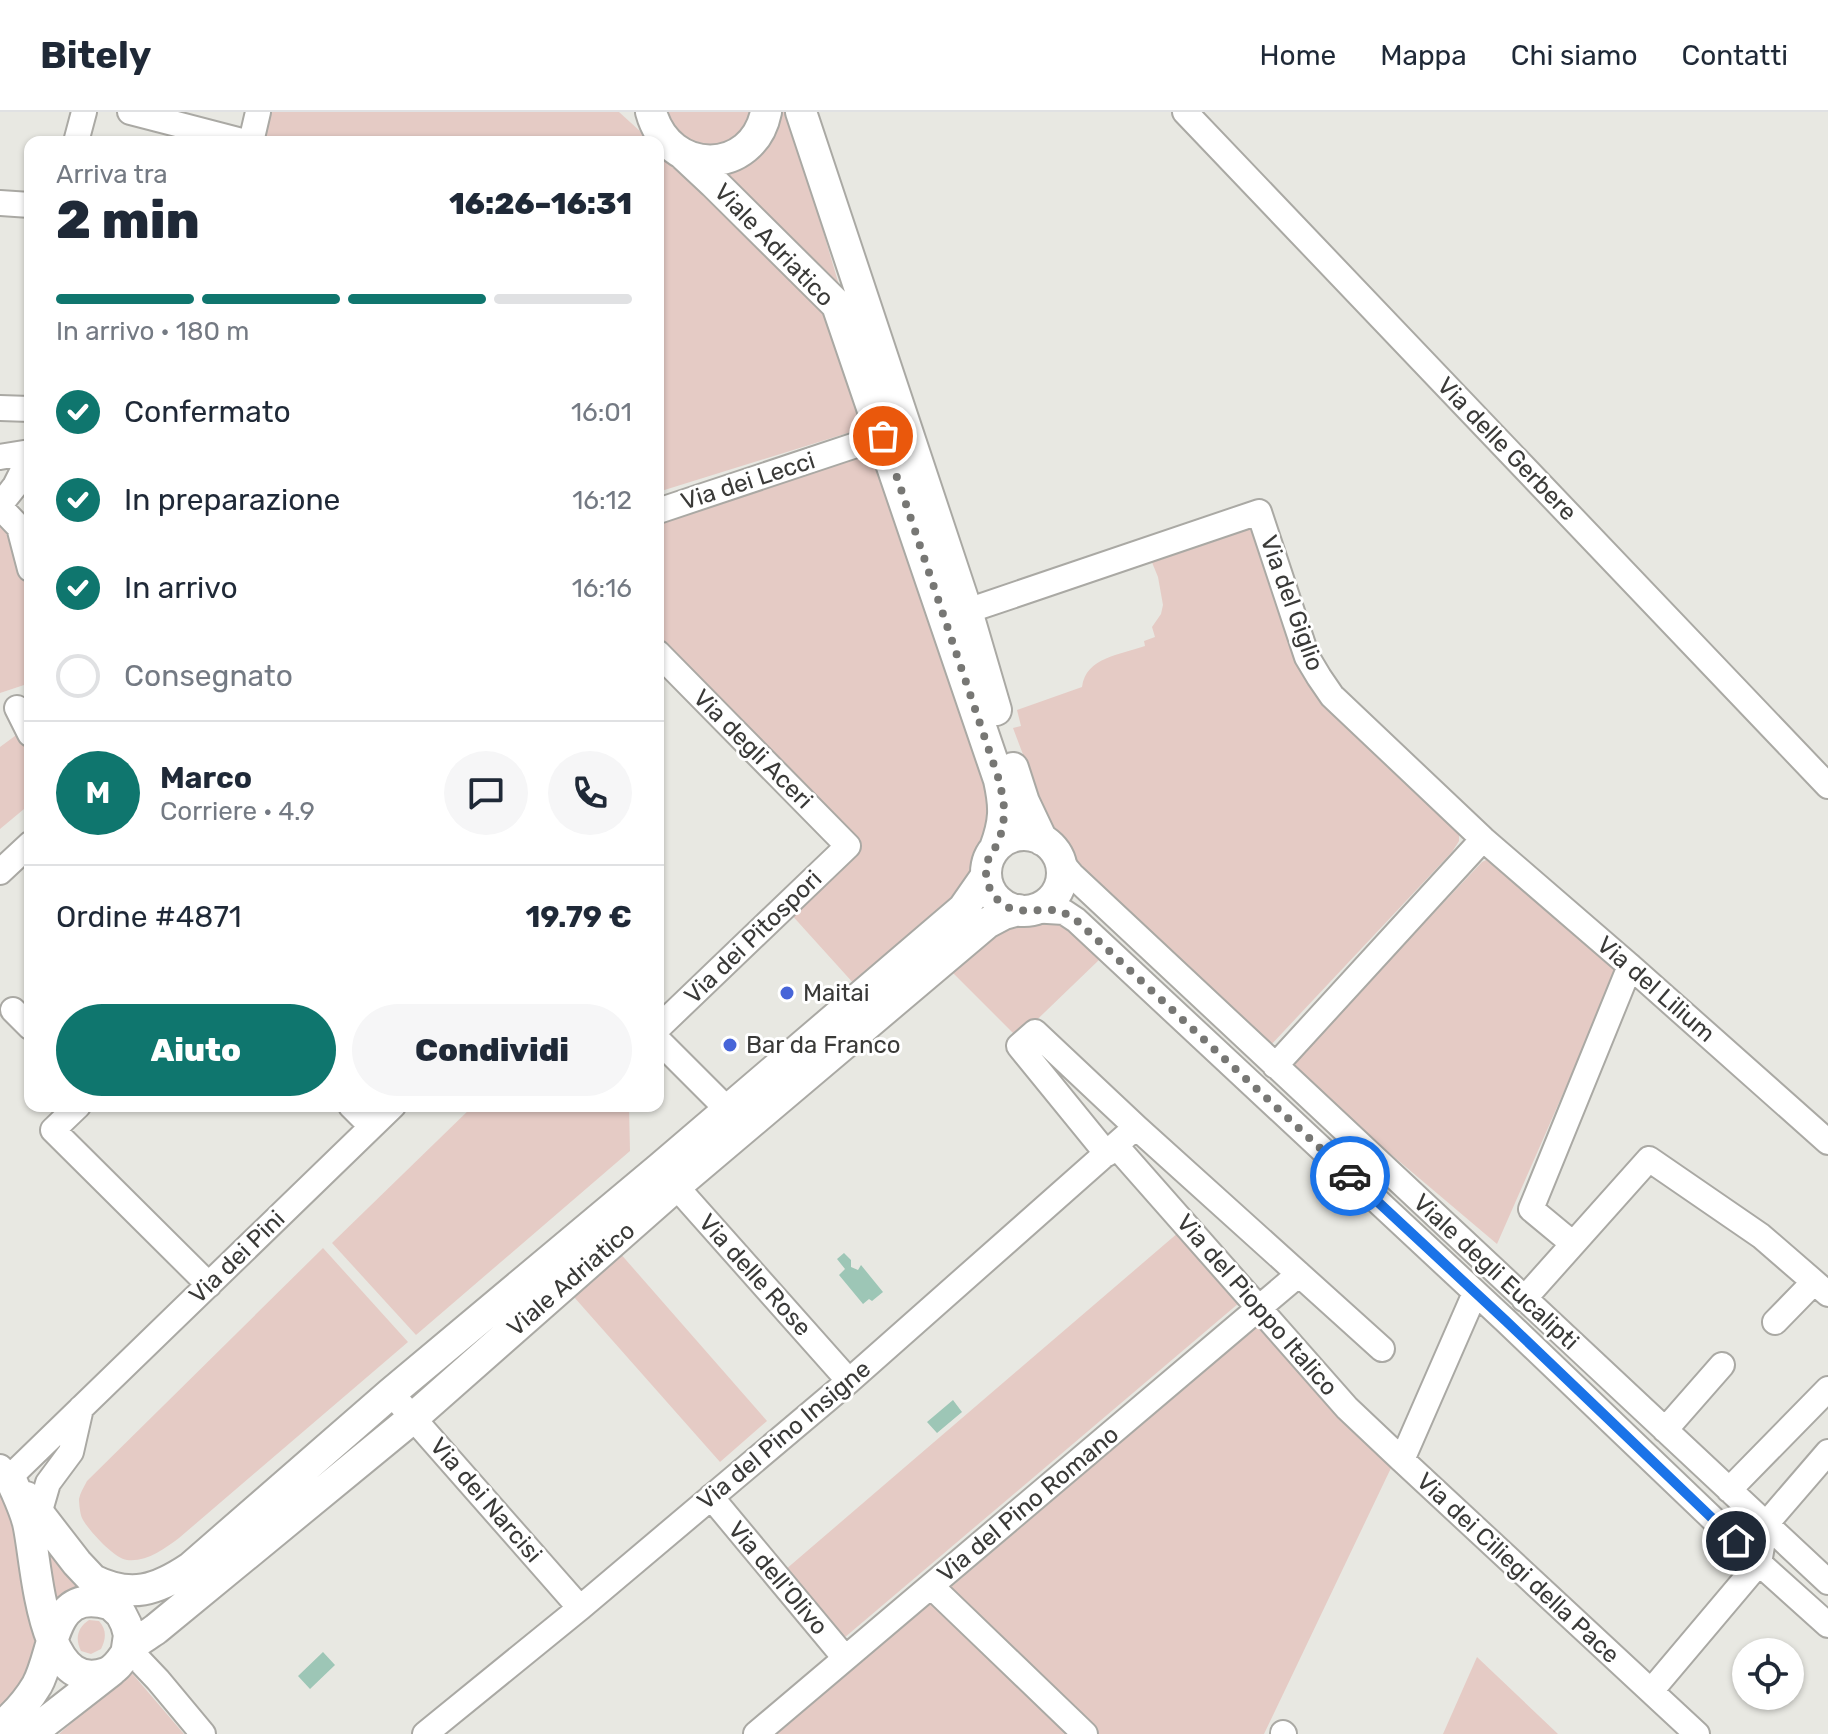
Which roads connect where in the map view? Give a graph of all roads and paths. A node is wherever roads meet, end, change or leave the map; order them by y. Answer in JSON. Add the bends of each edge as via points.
{"nodes":[{"id":1,"x":84,"y":112,"type":"edge"},
{"id":2,"x":130,"y":112,"type":"edge"},
{"id":3,"x":258,"y":112,"type":"edge"},
{"id":4,"x":635,"y":112,"type":"edge"},
{"id":5,"x":651,"y":112,"type":"edge"},
{"id":6,"x":766,"y":112,"type":"edge"},
{"id":7,"x":801,"y":112,"type":"edge"},
{"id":8,"x":1185,"y":112,"type":"edge"},
{"id":9,"x":78,"y":136,"type":"edge"},
{"id":10,"x":224,"y":136,"type":"edge"},
{"id":11,"x":250,"y":136,"type":"edge"},
{"id":12,"x":661,"y":136,"type":"edge"},
{"id":13,"x":664,"y":136,"type":"edge"},
{"id":14,"x":664,"y":136,"type":"edge"},
{"id":15,"x":664,"y":139,"type":"edge"},
{"id":16,"x":675,"y":149,"type":"junction"},
{"id":17,"x":0,"y":203,"type":"edge"},
{"id":18,"x":24,"y":205,"type":"edge"},
{"id":19,"x":0,"y":408,"type":"edge"},
{"id":20,"x":24,"y":409,"type":"edge"},
{"id":21,"x":883,"y":436,"type":"junction"},
{"id":22,"x":24,"y":455,"type":"edge"},
{"id":23,"x":0,"y":457,"type":"edge"},
{"id":24,"x":24,"y":467,"type":"edge"},
{"id":25,"x":0,"y":506,"type":"edge"},
{"id":26,"x":664,"y":509,"type":"edge"},
{"id":27,"x":24,"y":533,"type":"edge"},
{"id":28,"x":967,"y":611,"type":"junction"},
{"id":29,"x":664,"y":659,"type":"edge"},
{"id":30,"x":17,"y":708,"type":"dead end"},
{"id":31,"x":24,"y":722,"type":"edge"},
{"id":32,"x":1828,"y":786,"type":"edge"},
{"id":33,"x":1483,"y":839,"type":"junction"},
{"id":34,"x":848,"y":846,"type":"joint"},
{"id":35,"x":24,"y":850,"type":"edge"},
{"id":36,"x":1052,"y":851,"type":"junction"},
{"id":37,"x":991,"y":862,"type":"junction"},
{"id":38,"x":0,"y":872,"type":"edge"},
{"id":39,"x":1025,"y":910,"type":"junction"},
{"id":40,"x":1630,"y":966,"type":"junction"},
{"id":41,"x":664,"y":1022,"type":"edge"},
{"id":42,"x":664,"y":1046,"type":"edge"},
{"id":43,"x":1275,"y":1066,"type":"junction"},
{"id":44,"x":1100,"y":1092,"type":"junction"},
{"id":45,"x":728,"y":1110,"type":"junction"},
{"id":46,"x":72,"y":1112,"type":"edge"},
{"id":47,"x":357,"y":1112,"type":"edge"},
{"id":48,"x":386,"y":1112,"type":"edge"},
{"id":49,"x":1075,"y":1116,"type":"junction"},
{"id":50,"x":371,"y":1126,"type":"junction"},
{"id":51,"x":1136,"y":1127,"type":"junction"},
{"id":52,"x":1828,"y":1142,"type":"edge"},
{"id":53,"x":1111,"y":1150,"type":"junction"},
{"id":54,"x":668,"y":1177,"type":"junction"},
{"id":55,"x":1572,"y":1243,"type":"junction"},
{"id":56,"x":1299,"y":1274,"type":"junction"},
{"id":57,"x":209,"y":1285,"type":"junction"},
{"id":58,"x":1821,"y":1288,"type":"edge"},
{"id":59,"x":1475,"y":1293,"type":"junction"},
{"id":60,"x":1524,"y":1299,"type":"junction"},
{"id":61,"x":1259,"y":1307,"type":"junction"},
{"id":62,"x":1775,"y":1322,"type":"dead end"},
{"id":63,"x":1382,"y":1349,"type":"dead end"},
{"id":64,"x":1722,"y":1365,"type":"dead end"},
{"id":65,"x":849,"y":1381,"type":"junction"},
{"id":66,"x":1828,"y":1389,"type":"edge"},
{"id":67,"x":391,"y":1393,"type":"junction"},
{"id":68,"x":81,"y":1408,"type":"junction"},
{"id":69,"x":414,"y":1417,"type":"junction"},
{"id":70,"x":1665,"y":1430,"type":"junction"},
{"id":71,"x":1828,"y":1452,"type":"edge"},
{"id":72,"x":1402,"y":1460,"type":"junction"},
{"id":73,"x":5,"y":1472,"type":"edge"},
{"id":74,"x":1729,"y":1490,"type":"junction"},
{"id":75,"x":711,"y":1497,"type":"junction"},
{"id":76,"x":39,"y":1514,"type":"junction"},
{"id":77,"x":1766,"y":1524,"type":"junction"},
{"id":78,"x":1759,"y":1563,"type":"junction"},
{"id":79,"x":1828,"y":1582,"type":"edge"},
{"id":80,"x":931,"y":1586,"type":"junction"},
{"id":81,"x":101,"y":1592,"type":"junction"},
{"id":82,"x":580,"y":1608,"type":"junction"},
{"id":83,"x":1828,"y":1625,"type":"edge"},
{"id":84,"x":53,"y":1642,"type":"junction"},
{"id":85,"x":845,"y":1658,"type":"junction"},
{"id":86,"x":120,"y":1662,"type":"junction"},
{"id":87,"x":1651,"y":1691,"type":"junction"},
{"id":88,"x":0,"y":1728,"type":"edge"},
{"id":89,"x":30,"y":1734,"type":"edge"},
{"id":90,"x":203,"y":1734,"type":"edge"},
{"id":91,"x":425,"y":1734,"type":"edge"},
{"id":92,"x":756,"y":1734,"type":"edge"},
{"id":93,"x":1085,"y":1734,"type":"edge"},
{"id":94,"x":1697,"y":1734,"type":"edge"}],
"edges":[{"from":1,"to":9,"type":"street"},
{"from":2,"to":10,"type":"street"},
{"from":3,"to":11,"type":"street"},
{"from":4,"to":12,"type":"street","name":"Viale Adriatico"},
{"from":5,"to":13,"type":"street"},
{"from":6,"to":16,"type":"street","via":[[755,139],[740,152],[702,160]]},
{"from":7,"to":28,"type":"street","name":"Viale Adriatico"},
{"from":8,"to":32,"type":"street","name":"Via delle Gerbere"},
{"from":14,"to":16,"type":"street"},
{"from":15,"to":16,"type":"street","name":"Viale Adriatico"},
{"from":16,"to":21,"type":"street","name":"Viale Adriatico","via":[[837,305]]},
{"from":17,"to":18,"type":"street"},
{"from":19,"to":20,"type":"street"},
{"from":21,"to":26,"type":"street","name":"Via dei Lecci"},
{"from":21,"to":37,"type":"street","name":"Viale Adriatico","via":[[999,780],[1004,819]]},
{"from":22,"to":23,"type":"street"},
{"from":24,"to":25,"type":"street"},
{"from":25,"to":27,"type":"street"},
{"from":28,"to":33,"type":"street","name":"Via del Giglio","via":[[1259,512],[1307,657],[1332,696]]},
{"from":28,"to":36,"type":"street","name":"Viale Adriatico","via":[[1024,802]]},
{"from":29,"to":34,"type":"street","name":"Via degli Aceri"},
{"from":30,"to":31,"type":"street"},
{"from":33,"to":40,"type":"street","name":"Via del Lilium"},
{"from":33,"to":43,"type":"street"},
{"from":34,"to":41,"type":"street","name":"Via dei Pitospori"},
{"from":35,"to":38,"type":"street"},
{"from":36,"to":37,"type":"street","via":[[1036,836],[1011,836]]},
{"from":36,"to":39,"type":"street","via":[[1062,875],[1060,887],[1043,906]]},
{"from":36,"to":43,"type":"street","name":"Viale degli Eucalipti"},
{"from":37,"to":39,"type":"street","via":[[989,888],[996,899]]},
{"from":37,"to":45,"type":"street","name":"Viale Adriatico","via":[[963,909]]},
{"from":39,"to":54,"type":"street","name":"Viale Adriatico","via":[[987,923]]},
{"from":39,"to":59,"type":"street","name":"Viale degli Eucalipti","via":[[1064,912],[1076,920]]},
{"from":40,"to":52,"type":"street","name":"Via del Lilium"},
{"from":40,"to":55,"type":"street","via":[[1531,1209]]},
{"from":42,"to":45,"type":"street"},
{"from":43,"to":60,"type":"street","name":"Viale degli Eucalipti"},
{"from":44,"to":49,"type":"street"},
{"from":44,"to":49,"type":"street","name":"Via del Pioppo Italico","via":[[1035,1032],[1019,1046]]},
{"from":44,"to":51,"type":"street","name":"Via del Pioppo Italico"},
{"from":45,"to":54,"type":"street","name":"Viale Adriatico"},
{"from":46,"to":57,"type":"street","via":[[53,1130]]},
{"from":47,"to":50,"type":"street"},
{"from":48,"to":50,"type":"street","name":"Via dei Pini"},
{"from":49,"to":53,"type":"street","name":"Via del Pioppo Italico"},
{"from":50,"to":57,"type":"street","name":"Via dei Pini"},
{"from":51,"to":53,"type":"street","name":"Via del Pino Insigne"},
{"from":51,"to":56,"type":"street","name":"Via del Pioppo Italico"},
{"from":53,"to":61,"type":"street","name":"Via del Pioppo Italico"},
{"from":53,"to":65,"type":"street","name":"Via del Pino Insigne"},
{"from":54,"to":65,"type":"street","name":"Via delle Rose"},
{"from":54,"to":67,"type":"street","name":"Viale Adriatico"},
{"from":54,"to":69,"type":"street","name":"Viale Adriatico"},
{"from":55,"to":58,"type":"street","via":[[1649,1159],[1761,1236]]},
{"from":55,"to":60,"type":"street"},
{"from":56,"to":61,"type":"street","name":"Via del Pino Romano"},
{"from":56,"to":63,"type":"street","name":"Via del Pioppo Italico"},
{"from":57,"to":68,"type":"street","name":"Via dei Pini"},
{"from":58,"to":62,"type":"street"},
{"from":59,"to":72,"type":"street","name":"Via dei Ciliegi della Pace"},
{"from":59,"to":78,"type":"street","name":"Viale degli Eucalipti"},
{"from":60,"to":70,"type":"street","name":"Viale degli Eucalipti"},
{"from":61,"to":72,"type":"street","name":"Via del Pioppo Italico","via":[[1347,1408]]},
{"from":61,"to":80,"type":"street","name":"Via del Pino Romano"},
{"from":64,"to":70,"type":"street"},
{"from":65,"to":75,"type":"street","name":"Via del Pino Insigne"},
{"from":66,"to":74,"type":"street"},
{"from":67,"to":69,"type":"street","name":"Via dei Narcisi"},
{"from":67,"to":81,"type":"street","name":"Viale Adriatico","via":[[190,1568],[150,1589]]},
{"from":68,"to":73,"type":"street","name":"Via dei Pini"},
{"from":68,"to":76,"type":"street","via":[[71,1452],[48,1483]]},
{"from":69,"to":82,"type":"street","name":"Via dei Narcisi"},
{"from":69,"to":86,"type":"street","name":"Viale Adriatico","via":[[131,1647]]},
{"from":70,"to":74,"type":"street","name":"Viale degli Eucalipti"},
{"from":71,"to":77,"type":"street"},
{"from":72,"to":87,"type":"street","name":"Via dei Ciliegi della Pace"},
{"from":73,"to":76,"type":"street"},
{"from":73,"to":84,"type":"street","via":[[27,1521]]},
{"from":74,"to":77,"type":"street","name":"Viale degli Eucalipti"},
{"from":75,"to":82,"type":"street","name":"Via del Pino Insigne"},
{"from":75,"to":85,"type":"street","name":"Via dell'Olivo"},
{"from":76,"to":81,"type":"street"},
{"from":77,"to":78,"type":"street"},
{"from":77,"to":79,"type":"street","name":"Viale degli Eucalipti"},
{"from":78,"to":83,"type":"street","name":"Viale degli Eucalipti"},
{"from":78,"to":87,"type":"street"},
{"from":80,"to":85,"type":"street","name":"Via del Pino Romano"},
{"from":80,"to":93,"type":"street"},
{"from":81,"to":84,"type":"street","via":[[97,1601],[65,1611]]},
{"from":81,"to":86,"type":"street","via":[[121,1614],[129,1635]]},
{"from":82,"to":91,"type":"street","name":"Via del Pino Insigne"},
{"from":84,"to":86,"type":"street","via":[[63,1663],[82,1674],[103,1674]]},
{"from":84,"to":88,"type":"street","via":[[38,1683]]},
{"from":85,"to":92,"type":"street","name":"Via del Pino Romano"},
{"from":86,"to":89,"type":"street","name":"Viale Adriatico"},
{"from":86,"to":90,"type":"street","via":[[139,1660]]},
{"from":87,"to":94,"type":"street","name":"Via dei Ciliegi della Pace"}]}
